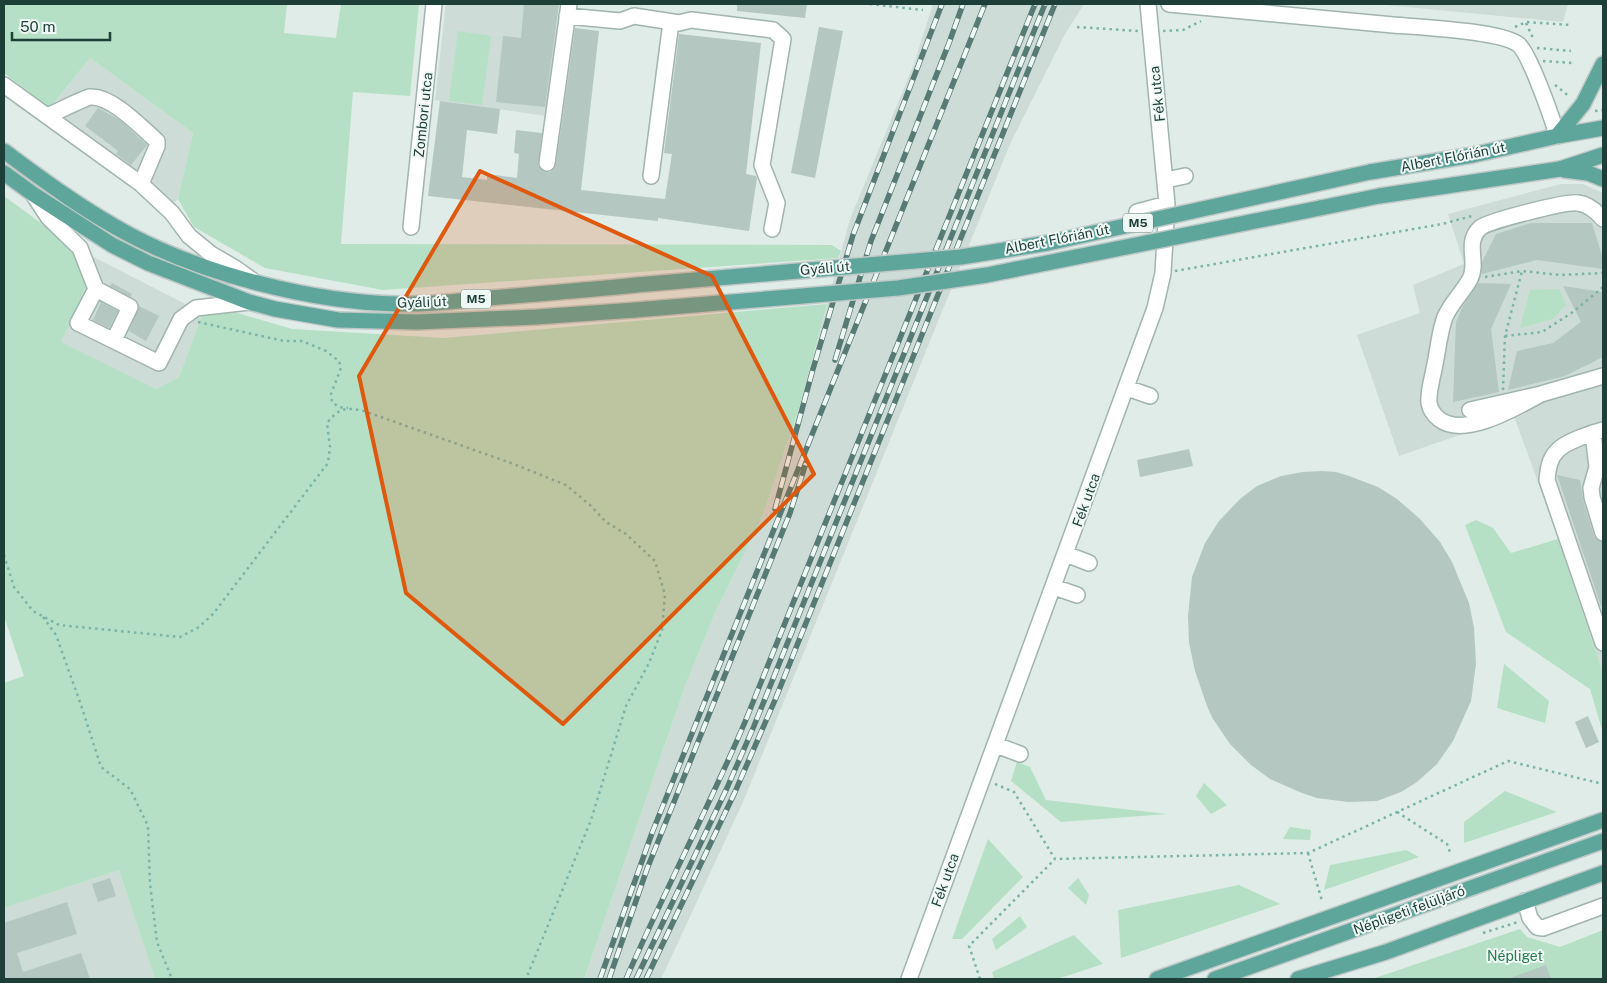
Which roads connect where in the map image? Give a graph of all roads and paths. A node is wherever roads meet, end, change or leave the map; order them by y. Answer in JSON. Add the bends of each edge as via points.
{"nodes":[{"id":1,"x":434,"y":4,"type":"edge"},
{"id":2,"x":870,"y":4,"type":"edge"},
{"id":3,"x":1148,"y":4,"type":"edge"},
{"id":4,"x":1169,"y":4,"type":"edge"},
{"id":5,"x":1214,"y":8,"type":"junction"},
{"id":6,"x":568,"y":10,"type":"edge"},
{"id":7,"x":923,"y":10,"type":"dead end"},
{"id":8,"x":670,"y":22,"type":"junction"},
{"id":9,"x":1571,"y":25,"type":"dead end"},
{"id":10,"x":1077,"y":27,"type":"dead end"},
{"id":11,"x":1129,"y":31,"type":"dead end"},
{"id":12,"x":1150,"y":32,"type":"junction"},
{"id":13,"x":1496,"y":36,"type":"junction"},
{"id":14,"x":1571,"y":51,"type":"dead end"},
{"id":15,"x":1527,"y":56,"type":"junction"},
{"id":16,"x":1572,"y":62,"type":"dead end"},
{"id":17,"x":1603,"y":64,"type":"edge"},
{"id":18,"x":4,"y":85,"type":"edge"},
{"id":19,"x":47,"y":116,"type":"junction"},
{"id":20,"x":1603,"y":128,"type":"edge"},
{"id":21,"x":1557,"y":136,"type":"junction"},
{"id":22,"x":4,"y":151,"type":"edge"},
{"id":23,"x":1603,"y":155,"type":"edge"},
{"id":24,"x":548,"y":163,"type":"dead end"},
{"id":25,"x":1560,"y":169,"type":"junction"},
{"id":26,"x":4,"y":173,"type":"edge"},
{"id":27,"x":651,"y":176,"type":"dead end"},
{"id":28,"x":1185,"y":176,"type":"dead end"},
{"id":29,"x":1603,"y":179,"type":"edge"},
{"id":30,"x":1166,"y":180,"type":"junction"},
{"id":31,"x":141,"y":184,"type":"junction"},
{"id":32,"x":32,"y":194,"type":"junction"},
{"id":33,"x":1167,"y":204,"type":"junction"},
{"id":34,"x":1137,"y":212,"type":"dead end"},
{"id":35,"x":1475,"y":215,"type":"dead end"},
{"id":36,"x":1603,"y":219,"type":"edge"},
{"id":37,"x":411,"y":227,"type":"dead end"},
{"id":38,"x":772,"y":229,"type":"dead end"},
{"id":39,"x":904,"y":261,"type":"joint"},
{"id":40,"x":1522,"y":271,"type":"junction"},
{"id":41,"x":1163,"y":273,"type":"junction"},
{"id":42,"x":1603,"y":273,"type":"edge"},
{"id":43,"x":252,"y":280,"type":"junction"},
{"id":44,"x":1470,"y":280,"type":"junction"},
{"id":45,"x":1603,"y":287,"type":"edge"},
{"id":46,"x":898,"y":288,"type":"joint"},
{"id":47,"x":96,"y":289,"type":"junction"},
{"id":48,"x":249,"y":302,"type":"junction"},
{"id":49,"x":181,"y":319,"type":"junction"},
{"id":50,"x":1505,"y":336,"type":"junction"},
{"id":51,"x":114,"y":340,"type":"junction"},
{"id":52,"x":1603,"y":376,"type":"edge"},
{"id":53,"x":1127,"y":388,"type":"junction"},
{"id":54,"x":1541,"y":394,"type":"junction"},
{"id":55,"x":1150,"y":396,"type":"dead end"},
{"id":56,"x":1507,"y":402,"type":"junction"},
{"id":57,"x":350,"y":408,"type":"junction"},
{"id":58,"x":1470,"y":410,"type":"dead end"},
{"id":59,"x":1598,"y":432,"type":"edge"},
{"id":60,"x":1575,"y":441,"type":"junction"},
{"id":61,"x":1597,"y":468,"type":"junction"},
{"id":62,"x":1603,"y":532,"type":"edge"},
{"id":63,"x":1066,"y":554,"type":"junction"},
{"id":64,"x":4,"y":555,"type":"edge"},
{"id":65,"x":1089,"y":562,"type":"dead end"},
{"id":66,"x":1054,"y":587,"type":"junction"},
{"id":67,"x":1077,"y":595,"type":"dead end"},
{"id":68,"x":42,"y":616,"type":"junction"},
{"id":69,"x":1603,"y":643,"type":"edge"},
{"id":70,"x":996,"y":745,"type":"junction"},
{"id":71,"x":1020,"y":754,"type":"dead end"},
{"id":72,"x":983,"y":778,"type":"junction"},
{"id":73,"x":1603,"y":784,"type":"edge"},
{"id":74,"x":1397,"y":812,"type":"junction"},
{"id":75,"x":1603,"y":820,"type":"edge"},
{"id":76,"x":1603,"y":841,"type":"edge"},
{"id":77,"x":1308,"y":853,"type":"junction"},
{"id":78,"x":1451,"y":855,"type":"dead end"},
{"id":79,"x":1055,"y":859,"type":"junction"},
{"id":80,"x":1603,"y":873,"type":"edge"},
{"id":81,"x":1322,"y":901,"type":"dead end"},
{"id":82,"x":1525,"y":901,"type":"junction"},
{"id":83,"x":1603,"y":906,"type":"edge"},
{"id":84,"x":172,"y":979,"type":"edge"},
{"id":85,"x":526,"y":979,"type":"edge"},
{"id":86,"x":909,"y":979,"type":"edge"},
{"id":87,"x":980,"y":979,"type":"edge"},
{"id":88,"x":1157,"y":979,"type":"edge"},
{"id":89,"x":1215,"y":979,"type":"edge"},
{"id":90,"x":1298,"y":979,"type":"edge"}],
"edges":[{"from":1,"to":37,"type":"street","name":"Zombori utca"},
{"from":2,"to":7,"type":"path"},
{"from":3,"to":12,"type":"street","name":"Fék utca"},
{"from":4,"to":5,"type":"street"},
{"from":5,"to":12,"type":"path","via":[[1199,23],[1183,30]]},
{"from":5,"to":13,"type":"street"},
{"from":6,"to":8,"type":"street","via":[[620,21],[634,16]]},
{"from":6,"to":24,"type":"street"},
{"from":8,"to":27,"type":"street"},
{"from":8,"to":38,"type":"street","via":[[691,20],[773,30],[783,39],[762,165],[777,204]]},
{"from":9,"to":13,"type":"path","via":[[1526,22]]},
{"from":10,"to":11,"type":"path"},
{"from":12,"to":30,"type":"street","name":"Fék utca"},
{"from":13,"to":15,"type":"street","via":[[1512,40]]},
{"from":14,"to":15,"type":"path","via":[[1537,48]]},
{"from":15,"to":16,"type":"path"},
{"from":15,"to":21,"type":"street"},
{"from":17,"to":21,"type":"main road","via":[[1583,104]]},
{"from":18,"to":19,"type":"street"},
{"from":19,"to":31,"type":"street"},
{"from":19,"to":31,"type":"street","via":[[88,97],[104,99],[157,141]]},
{"from":20,"to":21,"type":"main road","number":"M5"},
{"from":21,"to":39,"type":"main road","name":"Albert Flórián út","number":"M5","bridge":true,"via":[[1473,155],[1370,172],[1048,243],[961,257]]},
{"from":22,"to":43,"type":"main road","name":"Gyáli út","number":"M5","via":[[78,204],[131,235],[184,259]]},
{"from":23,"to":25,"type":"main road","name":"Albert Flórián út"},
{"from":25,"to":29,"type":"main road","number":"M5"},
{"from":25,"to":46,"type":"main road","name":"Albert Flórián út","number":"M5","bridge":true,"via":[[1379,196],[987,275]]},
{"from":26,"to":32,"type":"main road","name":"Gyáli út","number":"M5"},
{"from":28,"to":30,"type":"street"},
{"from":30,"to":33,"type":"street","name":"Fék utca"},
{"from":31,"to":43,"type":"street","via":[[172,212],[190,236],[211,254]]},
{"from":32,"to":47,"type":"street","via":[[48,217],[80,248]]},
{"from":32,"to":48,"type":"main road","name":"Gyáli út","number":"M5","via":[[112,245],[148,263]]},
{"from":33,"to":34,"type":"street"},
{"from":33,"to":41,"type":"street","name":"Fék utca"},
{"from":35,"to":41,"type":"path","via":[[1442,224]]},
{"from":36,"to":44,"type":"street","via":[[1588,206],[1571,202],[1486,224],[1474,235],[1472,242],[1473,273]]},
{"from":39,"to":43,"type":"main road","name":"Gyáli út","number":"M5","bridge":true,"via":[[400,304],[316,296]]},
{"from":40,"to":42,"type":"path","via":[[1560,275]]},
{"from":40,"to":44,"type":"path"},
{"from":40,"to":50,"type":"path"},
{"from":41,"to":53,"type":"street","name":"Fék utca","via":[[1155,308]]},
{"from":44,"to":54,"type":"street","via":[[1450,308],[1442,327],[1429,401],[1434,414],[1452,425],[1469,425],[1510,412]]},
{"from":45,"to":50,"type":"path","via":[[1542,332]]},
{"from":46,"to":48,"type":"main road","name":"Gyáli út","number":"M5","bridge":true,"via":[[635,310],[417,322],[338,320]]},
{"from":47,"to":51,"type":"street","via":[[130,307]]},
{"from":47,"to":51,"type":"street","via":[[78,323]]},
{"from":48,"to":49,"type":"street","via":[[196,308]]},
{"from":49,"to":51,"type":"street","via":[[159,364]]},
{"from":49,"to":57,"type":"path","via":[[284,341],[302,340],[326,351],[339,361],[342,368],[332,402],[339,407]]},
{"from":50,"to":56,"type":"path","via":[[1503,390]]},
{"from":52,"to":54,"type":"street"},
{"from":53,"to":55,"type":"street"},
{"from":53,"to":63,"type":"street","name":"Fék utca"},
{"from":54,"to":56,"type":"street"},
{"from":56,"to":58,"type":"street"},
{"from":57,"to":68,"type":"path","via":[[335,413],[327,423],[328,463],[213,614],[199,627],[180,637],[59,626]]},
{"from":57,"to":85,"type":"path","via":[[566,485],[655,561],[665,595],[662,630],[626,706],[591,820]]},
{"from":59,"to":60,"type":"street"},
{"from":59,"to":61,"type":"street"},
{"from":60,"to":61,"type":"street","via":[[1589,454]]},
{"from":60,"to":69,"type":"street","via":[[1557,450],[1550,461],[1547,480]]},
{"from":61,"to":62,"type":"street","via":[[1591,488]]},
{"from":63,"to":65,"type":"street"},
{"from":63,"to":66,"type":"street","name":"Fék utca"},
{"from":64,"to":68,"type":"path","via":[[14,587],[33,611]]},
{"from":66,"to":67,"type":"street"},
{"from":66,"to":70,"type":"street","name":"Fék utca"},
{"from":68,"to":84,"type":"path","via":[[56,636],[101,766],[130,789],[148,826],[157,942]]},
{"from":70,"to":71,"type":"street"},
{"from":70,"to":72,"type":"street","name":"Fék utca"},
{"from":72,"to":79,"type":"path","via":[[1014,792]]},
{"from":72,"to":86,"type":"street","name":"Fék utca"},
{"from":73,"to":74,"type":"path","via":[[1508,761]]},
{"from":74,"to":77,"type":"path"},
{"from":74,"to":78,"type":"path","via":[[1447,844]]},
{"from":75,"to":88,"type":"main road"},
{"from":76,"to":89,"type":"main road","name":"Népligeti felüljáró"},
{"from":77,"to":79,"type":"path"},
{"from":77,"to":81,"type":"path"},
{"from":79,"to":87,"type":"path","via":[[969,946]]},
{"from":80,"to":82,"type":"main road"},
{"from":82,"to":83,"type":"street","via":[[1536,927],[1543,928]]},
{"from":82,"to":90,"type":"main road","via":[[1386,952]]}]}
